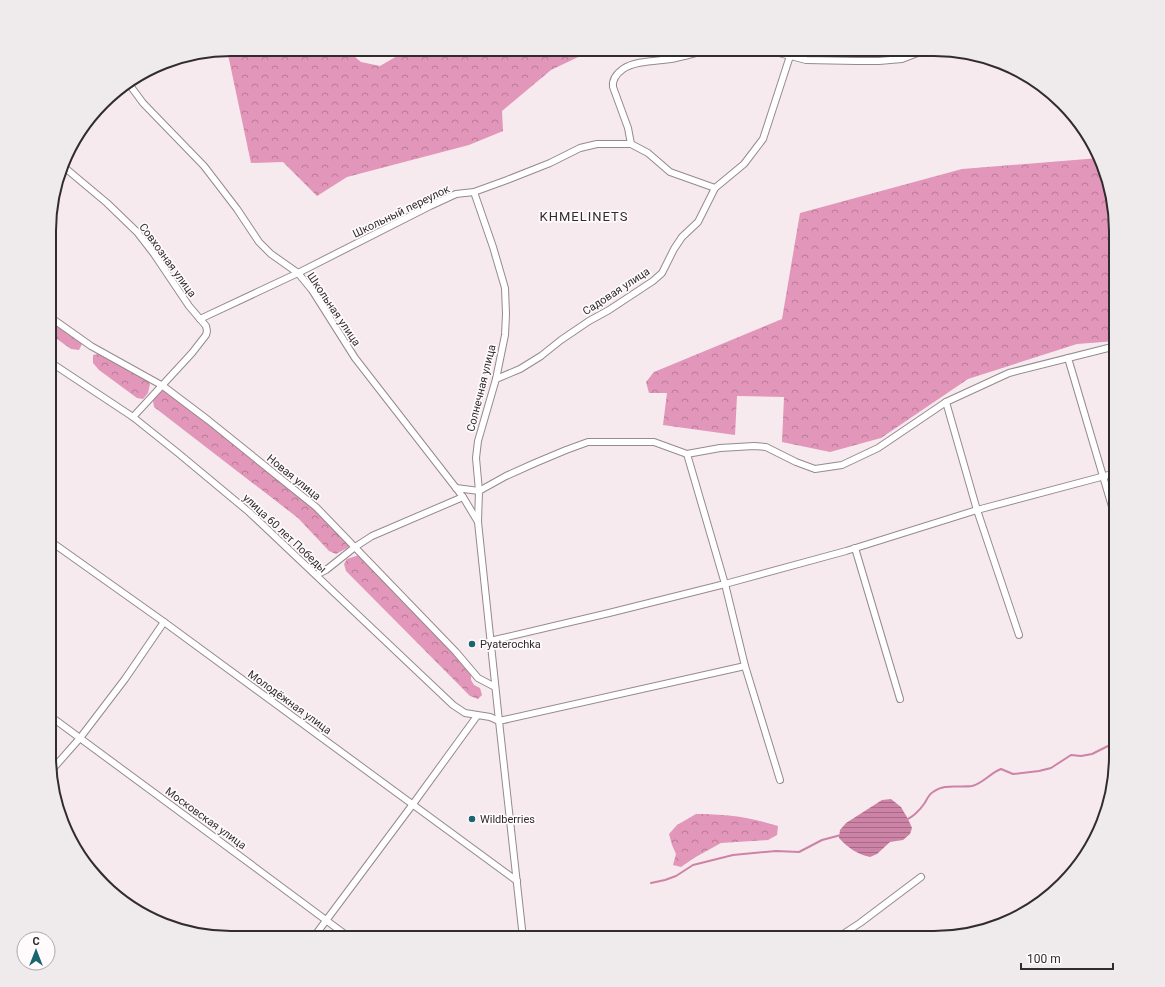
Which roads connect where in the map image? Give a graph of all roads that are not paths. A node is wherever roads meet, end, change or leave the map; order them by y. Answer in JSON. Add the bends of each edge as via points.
{"nodes":[{"id":1,"x":681,"y":56,"type":"edge"},
{"id":2,"x":790,"y":56,"type":"joint"},
{"id":3,"x":910,"y":56,"type":"edge"},
{"id":4,"x":131,"y":87,"type":"edge"},
{"id":5,"x":631,"y":144,"type":"junction"},
{"id":6,"x":67,"y":170,"type":"edge"},
{"id":7,"x":715,"y":188,"type":"junction"},
{"id":8,"x":474,"y":192,"type":"junction"},
{"id":9,"x":298,"y":273,"type":"junction"},
{"id":10,"x":200,"y":319,"type":"junction"},
{"id":11,"x":56,"y":322,"type":"edge"},
{"id":12,"x":1109,"y":348,"type":"edge"},
{"id":13,"x":1068,"y":358,"type":"junction"},
{"id":14,"x":56,"y":366,"type":"edge"},
{"id":15,"x":496,"y":379,"type":"junction"},
{"id":16,"x":163,"y":386,"type":"junction"},
{"id":17,"x":946,"y":402,"type":"junction"},
{"id":18,"x":133,"y":417,"type":"junction"},
{"id":19,"x":687,"y":454,"type":"junction"},
{"id":20,"x":1109,"y":475,"type":"edge"},
{"id":21,"x":1103,"y":477,"type":"junction"},
{"id":22,"x":456,"y":488,"type":"junction"},
{"id":23,"x":479,"y":491,"type":"junction"},
{"id":24,"x":463,"y":497,"type":"junction"},
{"id":25,"x":1109,"y":497,"type":"edge"},
{"id":26,"x":977,"y":510,"type":"junction"},
{"id":27,"x":478,"y":522,"type":"junction"},
{"id":28,"x":56,"y":545,"type":"edge"},
{"id":29,"x":355,"y":547,"type":"junction"},
{"id":30,"x":855,"y":548,"type":"junction"},
{"id":31,"x":316,"y":575,"type":"junction"},
{"id":32,"x":725,"y":584,"type":"junction"},
{"id":33,"x":164,"y":622,"type":"junction"},
{"id":34,"x":1019,"y":635,"type":"dead end"},
{"id":35,"x":490,"y":641,"type":"junction"},
{"id":36,"x":745,"y":666,"type":"junction"},
{"id":37,"x":495,"y":687,"type":"junction"},
{"id":38,"x":900,"y":699,"type":"dead end"},
{"id":39,"x":477,"y":716,"type":"junction"},
{"id":40,"x":56,"y":720,"type":"edge"},
{"id":41,"x":499,"y":721,"type":"junction"},
{"id":42,"x":80,"y":738,"type":"junction"},
{"id":43,"x":56,"y":765,"type":"edge"},
{"id":44,"x":780,"y":780,"type":"dead end"},
{"id":45,"x":413,"y":804,"type":"junction"},
{"id":46,"x":921,"y":877,"type":"dead end"},
{"id":47,"x":517,"y":881,"type":"junction"},
{"id":48,"x":326,"y":920,"type":"junction"},
{"id":49,"x":318,"y":931,"type":"edge"},
{"id":50,"x":341,"y":931,"type":"edge"},
{"id":51,"x":522,"y":931,"type":"edge"},
{"id":52,"x":848,"y":931,"type":"edge"}],
"edges":[{"from":1,"to":5,"type":"street","via":[[623,68],[612,82]]},
{"from":2,"to":3,"type":"street","via":[[806,60],[879,61]]},
{"from":2,"to":7,"type":"street","via":[[763,139],[744,164]]},
{"from":4,"to":9,"type":"street","name":"Школьная улица","via":[[204,166],[259,242]]},
{"from":5,"to":7,"type":"street","name":"Школьный переулок","via":[[648,153],[670,172]]},
{"from":5,"to":8,"type":"street","name":"Школьный переулок","via":[[597,144],[580,148],[550,163]]},
{"from":6,"to":10,"type":"street","name":"Совхозная улица","via":[[137,232]]},
{"from":7,"to":15,"type":"street","name":"Садовая улица","via":[[698,222],[682,237],[662,273],[653,282],[589,321],[520,369]]},
{"from":8,"to":9,"type":"street","name":"Школьный переулок","via":[[456,194]]},
{"from":8,"to":15,"type":"street","name":"Солнечная улица","via":[[505,288],[504,335]]},
{"from":9,"to":10,"type":"street","name":"Школьный переулок"},
{"from":9,"to":22,"type":"street","name":"Школьная улица","via":[[312,290],[355,358]]},
{"from":10,"to":16,"type":"street","via":[[206,326],[206,334]]},
{"from":11,"to":16,"type":"street","name":"Новая улица","via":[[91,346]]},
{"from":12,"to":13,"type":"street"},
{"from":13,"to":17,"type":"street","via":[[1009,373]]},
{"from":13,"to":21,"type":"street"},
{"from":14,"to":18,"type":"street","name":"улица 60 лет Победы"},
{"from":15,"to":23,"type":"street","name":"Солнечная улица","via":[[478,441],[476,458]]},
{"from":16,"to":18,"type":"street"},
{"from":16,"to":29,"type":"street","name":"Новая улица","via":[[316,507]]},
{"from":17,"to":19,"type":"street","via":[[878,448],[842,464],[816,469],[766,447],[754,446],[720,448]]},
{"from":17,"to":26,"type":"street"},
{"from":18,"to":31,"type":"street","name":"улица 60 лет Победы","via":[[249,512]]},
{"from":19,"to":23,"type":"street","via":[[654,442],[588,442],[506,476]]},
{"from":19,"to":32,"type":"street"},
{"from":20,"to":21,"type":"street"},
{"from":21,"to":25,"type":"street"},
{"from":21,"to":26,"type":"street"},
{"from":22,"to":23,"type":"street"},
{"from":22,"to":24,"type":"street","name":"Школьная улица"},
{"from":23,"to":27,"type":"street","name":"Солнечная улица"},
{"from":24,"to":27,"type":"street","name":"Школьная улица"},
{"from":24,"to":29,"type":"street","via":[[372,536]]},
{"from":26,"to":30,"type":"street"},
{"from":26,"to":34,"type":"street"},
{"from":27,"to":35,"type":"street","name":"Солнечная улица"},
{"from":28,"to":33,"type":"street","name":"Молодёжная улица"},
{"from":29,"to":31,"type":"street"},
{"from":29,"to":37,"type":"street","name":"Новая улица","via":[[478,678]]},
{"from":30,"to":32,"type":"street"},
{"from":30,"to":38,"type":"street"},
{"from":31,"to":39,"type":"street","name":"улица 60 лет Победы","via":[[453,705],[465,713]]},
{"from":32,"to":35,"type":"street"},
{"from":32,"to":36,"type":"street"},
{"from":33,"to":42,"type":"street"},
{"from":33,"to":45,"type":"street","name":"Молодёжная улица"},
{"from":35,"to":37,"type":"street","name":"Солнечная улица"},
{"from":36,"to":41,"type":"street"},
{"from":36,"to":44,"type":"street"},
{"from":37,"to":41,"type":"street","name":"Солнечная улица"},
{"from":39,"to":41,"type":"street","name":"улица 60 лет Победы"},
{"from":39,"to":45,"type":"street"},
{"from":40,"to":42,"type":"street","name":"Московская улица"},
{"from":41,"to":47,"type":"street","name":"Солнечная улица"},
{"from":42,"to":43,"type":"street"},
{"from":42,"to":48,"type":"street","name":"Московская улица"},
{"from":45,"to":47,"type":"street","name":"Молодёжная улица"},
{"from":45,"to":48,"type":"street"},
{"from":46,"to":52,"type":"street"},
{"from":47,"to":51,"type":"street","name":"Солнечная улица"},
{"from":48,"to":49,"type":"street"},
{"from":48,"to":50,"type":"street","name":"Московская улица"}]}
